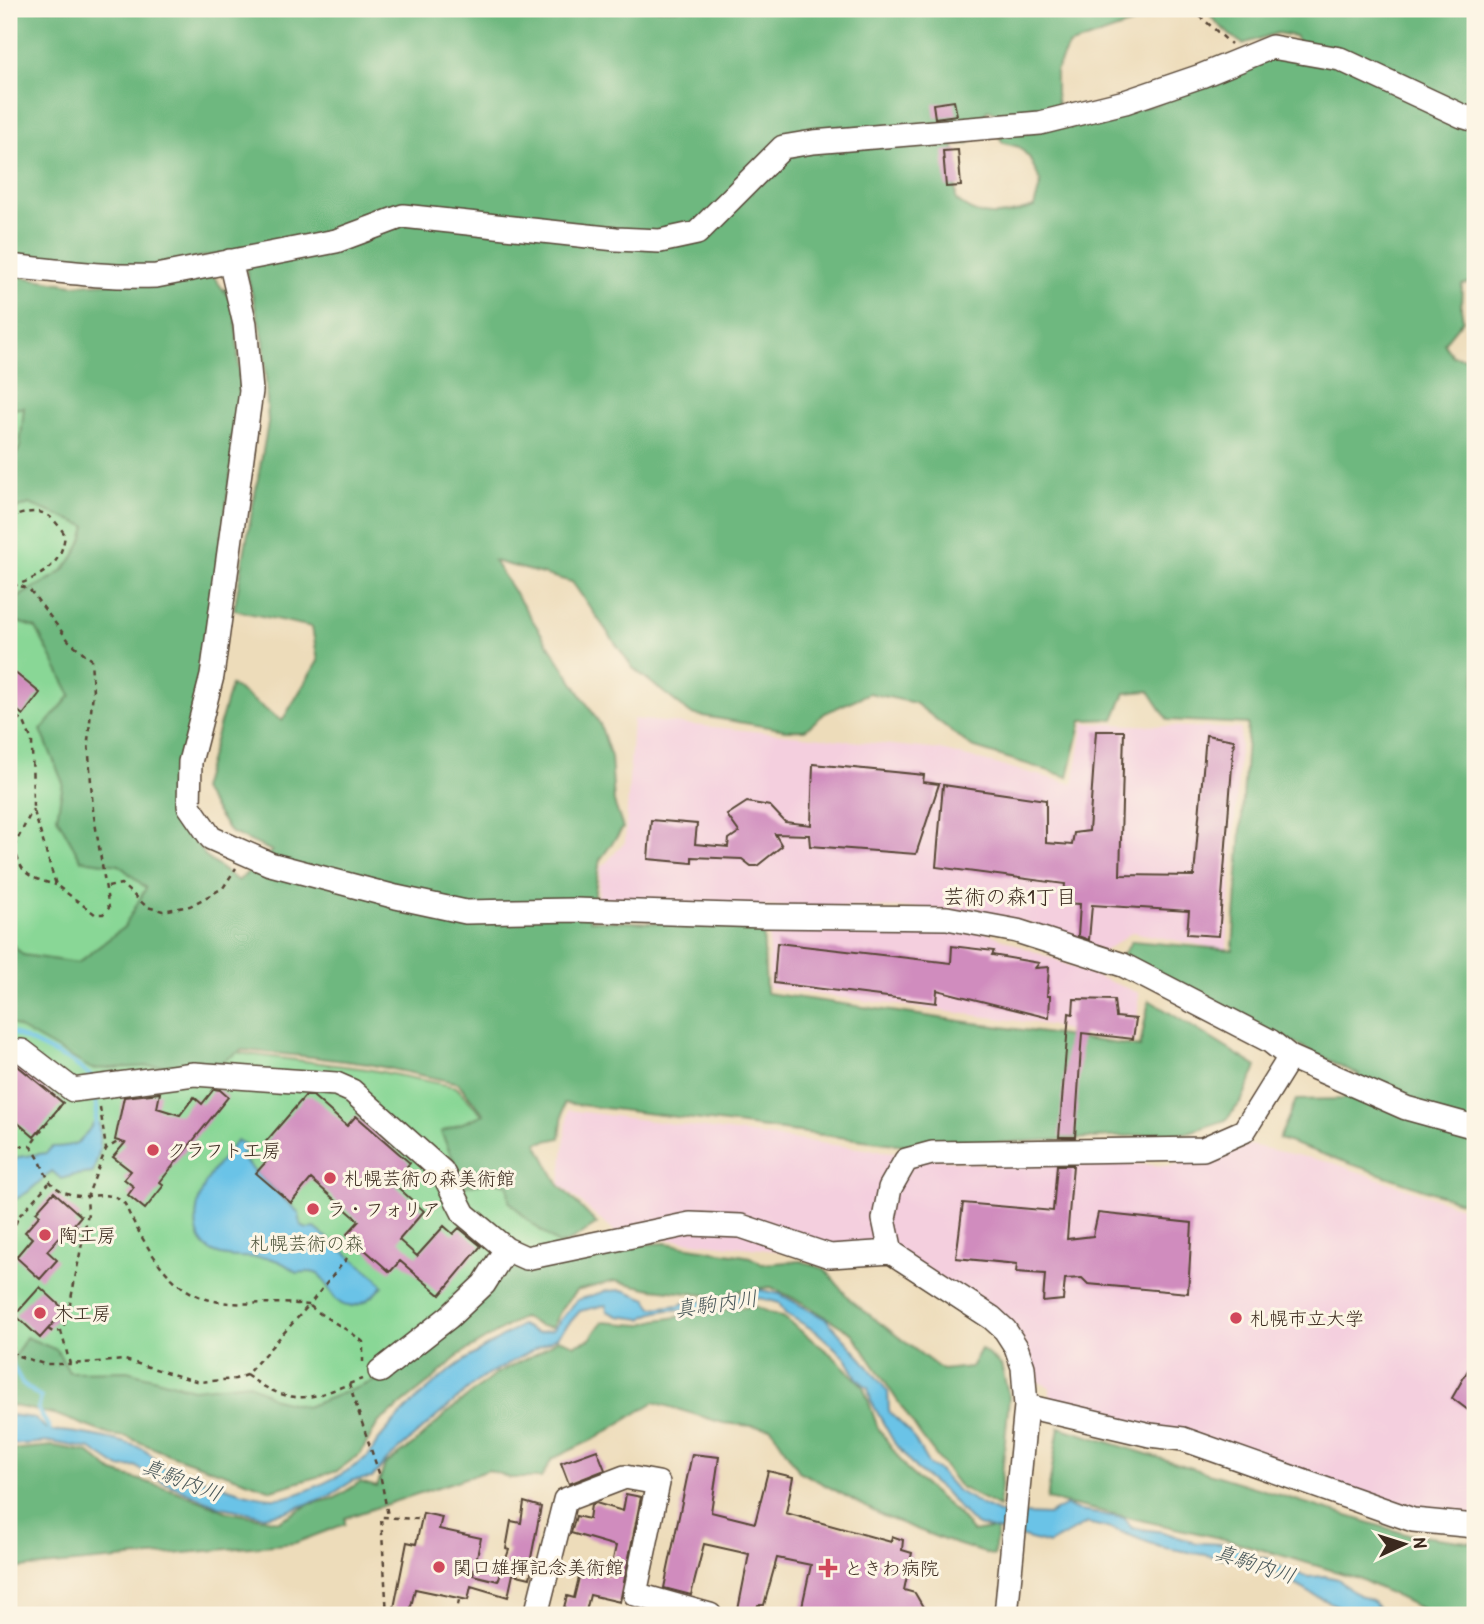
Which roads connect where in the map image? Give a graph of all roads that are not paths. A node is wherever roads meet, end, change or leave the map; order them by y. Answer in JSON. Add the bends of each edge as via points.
{"nodes":[{"id":1,"x":1475,"y":120,"type":"edge"},
{"id":2,"x":230,"y":261,"type":"junction"},
{"id":3,"x":9,"y":266,"type":"edge"},
{"id":4,"x":22,"y":1051,"type":"dead end"},
{"id":5,"x":1290,"y":1057,"type":"junction"},
{"id":6,"x":1475,"y":1126,"type":"edge"},
{"id":7,"x":506,"y":1248,"type":"junction"},
{"id":8,"x":891,"y":1252,"type":"junction"},
{"id":9,"x":368,"y":1372,"type":"road end"},
{"id":10,"x":1026,"y":1406,"type":"junction"},
{"id":11,"x":1475,"y":1526,"type":"edge"},
{"id":12,"x":536,"y":1615,"type":"edge"},
{"id":13,"x":710,"y":1615,"type":"edge"},
{"id":14,"x":1006,"y":1615,"type":"edge"}],
"edges":[{"from":1,"to":2,"type":"street","via":[[1340,59],[1272,47],[1125,102],[1040,123],[783,147],[697,233],[660,241],[403,216],[336,241]]},
{"from":2,"to":3,"type":"street","via":[[127,277]]},
{"from":2,"to":5,"type":"street","via":[[245,324],[251,391],[212,676],[190,762],[189,806],[211,838],[270,864],[466,912],[947,918],[1017,931],[1123,965],[1270,1041]]},
{"from":4,"to":7,"type":"street","via":[[77,1088],[104,1093],[194,1074],[336,1084],[352,1091],[442,1171],[464,1214]]},
{"from":5,"to":6,"type":"street","via":[[1406,1108]]},
{"from":5,"to":8,"type":"street","via":[[1244,1131],[1203,1149],[932,1153],[906,1160],[890,1188],[884,1219]]},
{"from":7,"to":8,"type":"street","via":[[526,1258],[690,1224],[741,1226],[830,1256]]},
{"from":7,"to":9,"type":"street","via":[[484,1284],[449,1317]]},
{"from":8,"to":10,"type":"street","via":[[1005,1330],[1023,1367]]},
{"from":10,"to":11,"type":"street","via":[[1183,1439],[1413,1520]]},
{"from":10,"to":14,"type":"street"},
{"from":12,"to":13,"type":"street","via":[[565,1500],[625,1477],[658,1483],[635,1594]]}]}
